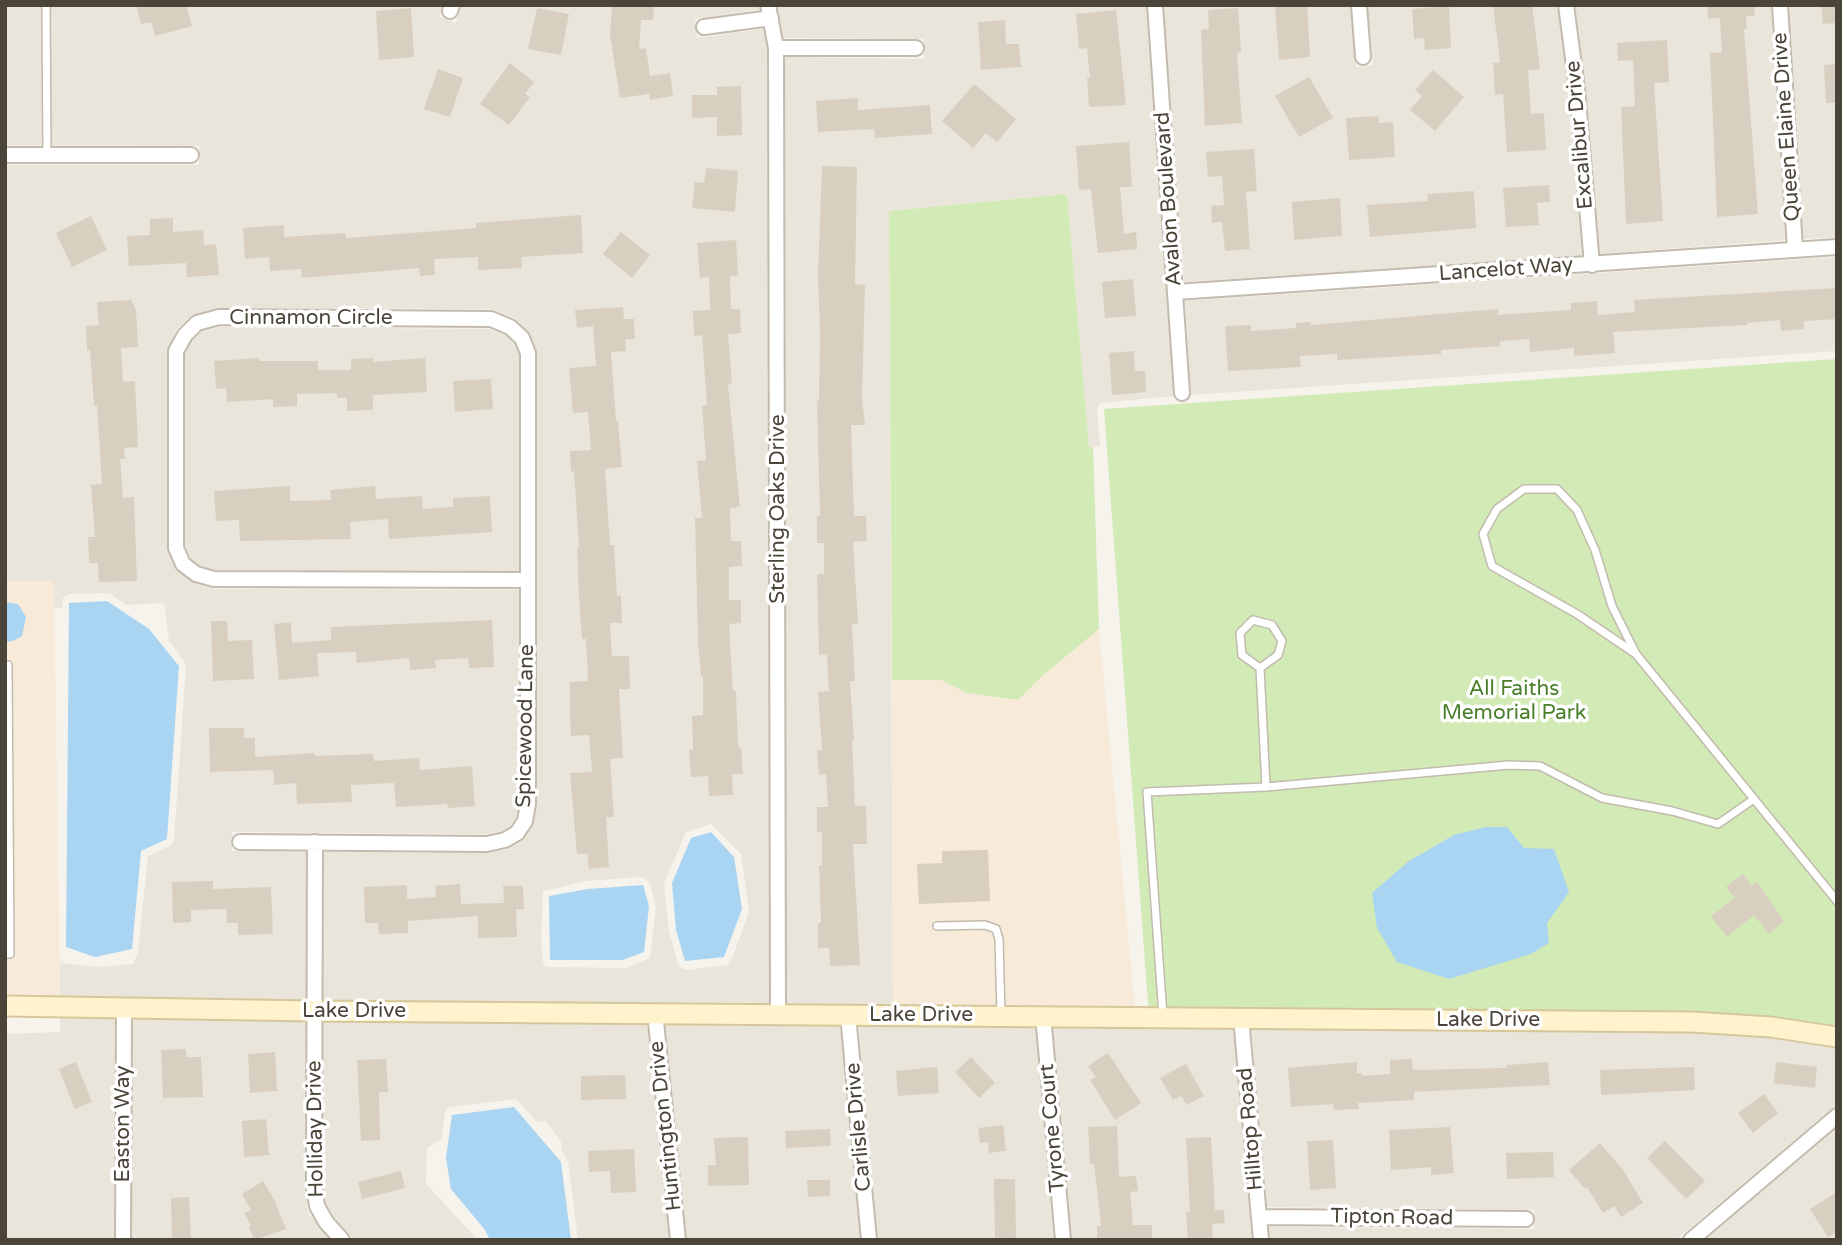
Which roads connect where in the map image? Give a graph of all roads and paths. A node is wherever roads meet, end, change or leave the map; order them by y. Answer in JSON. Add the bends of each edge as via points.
{"nodes":[{"id":1,"x":46,"y":5,"type":"edge"},
{"id":2,"x":1155,"y":5,"type":"edge"},
{"id":3,"x":1359,"y":5,"type":"edge"},
{"id":4,"x":1566,"y":5,"type":"edge"},
{"id":5,"x":1780,"y":5,"type":"edge"},
{"id":6,"x":769,"y":12,"type":"edge"},
{"id":7,"x":704,"y":27,"type":"dead end"},
{"id":8,"x":776,"y":48,"type":"junction"},
{"id":9,"x":916,"y":48,"type":"dead end"},
{"id":10,"x":1363,"y":57,"type":"dead end"},
{"id":11,"x":5,"y":155,"type":"edge"},
{"id":12,"x":47,"y":155,"type":"junction"},
{"id":13,"x":191,"y":155,"type":"dead end"},
{"id":14,"x":1837,"y":247,"type":"edge"},
{"id":15,"x":1795,"y":249,"type":"junction"},
{"id":16,"x":1592,"y":265,"type":"junction"},
{"id":17,"x":1176,"y":292,"type":"junction"},
{"id":18,"x":1182,"y":393,"type":"dead end"},
{"id":19,"x":527,"y":580,"type":"junction"},
{"id":20,"x":1636,"y":654,"type":"junction"},
{"id":21,"x":5,"y":665,"type":"edge"},
{"id":22,"x":1260,"y":668,"type":"junction"},
{"id":23,"x":1266,"y":787,"type":"junction"},
{"id":24,"x":1754,"y":799,"type":"junction"},
{"id":25,"x":240,"y":842,"type":"dead end"},
{"id":26,"x":315,"y":842,"type":"junction"},
{"id":27,"x":1837,"y":901,"type":"edge"},
{"id":28,"x":937,"y":926,"type":"dead end"},
{"id":29,"x":5,"y":954,"type":"edge"},
{"id":30,"x":5,"y":1006,"type":"edge"},
{"id":31,"x":124,"y":1009,"type":"junction"},
{"id":32,"x":314,"y":1011,"type":"junction"},
{"id":33,"x":655,"y":1012,"type":"junction"},
{"id":34,"x":778,"y":1013,"type":"junction"},
{"id":35,"x":848,"y":1015,"type":"junction"},
{"id":36,"x":1001,"y":1015,"type":"junction"},
{"id":37,"x":1043,"y":1016,"type":"junction"},
{"id":38,"x":1163,"y":1017,"type":"junction"},
{"id":39,"x":1241,"y":1018,"type":"junction"},
{"id":40,"x":1837,"y":1037,"type":"edge"},
{"id":41,"x":1837,"y":1116,"type":"edge"},
{"id":42,"x":1259,"y":1217,"type":"junction"},
{"id":43,"x":1526,"y":1219,"type":"dead end"},
{"id":44,"x":123,"y":1240,"type":"edge"},
{"id":45,"x":342,"y":1240,"type":"edge"},
{"id":46,"x":678,"y":1240,"type":"edge"},
{"id":47,"x":869,"y":1240,"type":"edge"},
{"id":48,"x":1063,"y":1240,"type":"edge"},
{"id":49,"x":1261,"y":1240,"type":"edge"},
{"id":50,"x":1690,"y":1240,"type":"edge"}],
"edges":[{"from":1,"to":12,"type":"lane"},
{"from":2,"to":17,"type":"street","name":"Avalon Boulevard"},
{"from":3,"to":10,"type":"street"},
{"from":4,"to":16,"type":"street","name":"Excalibur Drive"},
{"from":5,"to":15,"type":"street","name":"Queen Elaine Drive"},
{"from":6,"to":7,"type":"street"},
{"from":6,"to":8,"type":"street","name":"Sterling Oaks Drive"},
{"from":8,"to":9,"type":"street"},
{"from":8,"to":34,"type":"street","name":"Sterling Oaks Drive"},
{"from":11,"to":12,"type":"street"},
{"from":12,"to":13,"type":"street"},
{"from":14,"to":15,"type":"street","name":"Lancelot Way"},
{"from":15,"to":16,"type":"street","name":"Lancelot Way"},
{"from":16,"to":17,"type":"street","name":"Lancelot Way"},
{"from":17,"to":18,"type":"street","name":"Avalon Boulevard"},
{"from":19,"to":19,"type":"street","name":"Cinnamon Circle","via":[[214,579],[196,574],[183,564],[176,548],[176,351],[185,335],[197,323],[219,317],[491,319],[510,327],[522,338],[528,353]]},
{"from":19,"to":26,"type":"street","name":"Spicewood Lane","via":[[528,804],[517,833],[487,844]]},
{"from":20,"to":20,"type":"lane","via":[[1492,566],[1483,534],[1497,509],[1524,489],[1557,489],[1577,510],[1612,606]]},
{"from":20,"to":24,"type":"lane"},
{"from":21,"to":29,"type":"lane","via":[[10,954]]},
{"from":22,"to":22,"type":"lane","via":[[1242,655],[1240,633],[1253,620],[1272,625],[1282,641],[1278,655]]},
{"from":22,"to":23,"type":"lane"},
{"from":23,"to":24,"type":"lane","via":[[1520,765],[1540,766],[1602,798],[1718,824]]},
{"from":23,"to":38,"type":"lane","via":[[1147,792]]},
{"from":24,"to":27,"type":"lane"},
{"from":25,"to":26,"type":"street","name":"Spicewood Lane"},
{"from":26,"to":32,"type":"street"},
{"from":28,"to":36,"type":"lane","via":[[996,929]]},
{"from":30,"to":31,"type":"street","name":"Lake Drive"},
{"from":31,"to":32,"type":"street","name":"Lake Drive"},
{"from":31,"to":44,"type":"street","name":"Easton Way"},
{"from":32,"to":33,"type":"street","name":"Lake Drive"},
{"from":32,"to":45,"type":"street","name":"Holliday Drive","via":[[314,1185],[317,1206]]},
{"from":33,"to":34,"type":"street","name":"Lake Drive"},
{"from":33,"to":46,"type":"street","name":"Huntington Drive"},
{"from":34,"to":35,"type":"street","name":"Lake Drive"},
{"from":35,"to":36,"type":"street","name":"Lake Drive"},
{"from":35,"to":47,"type":"street","name":"Carlisle Drive"},
{"from":36,"to":37,"type":"street","name":"Lake Drive"},
{"from":37,"to":38,"type":"street","name":"Lake Drive"},
{"from":37,"to":48,"type":"street","name":"Tyrone Court"},
{"from":38,"to":39,"type":"street","name":"Lake Drive"},
{"from":39,"to":40,"type":"street","name":"Lake Drive","via":[[1692,1022]]},
{"from":39,"to":42,"type":"street","name":"Hilltop Road"},
{"from":41,"to":50,"type":"street"},
{"from":42,"to":43,"type":"street","name":"Tipton Road"},
{"from":42,"to":49,"type":"street","name":"Hilltop Road"}]}
